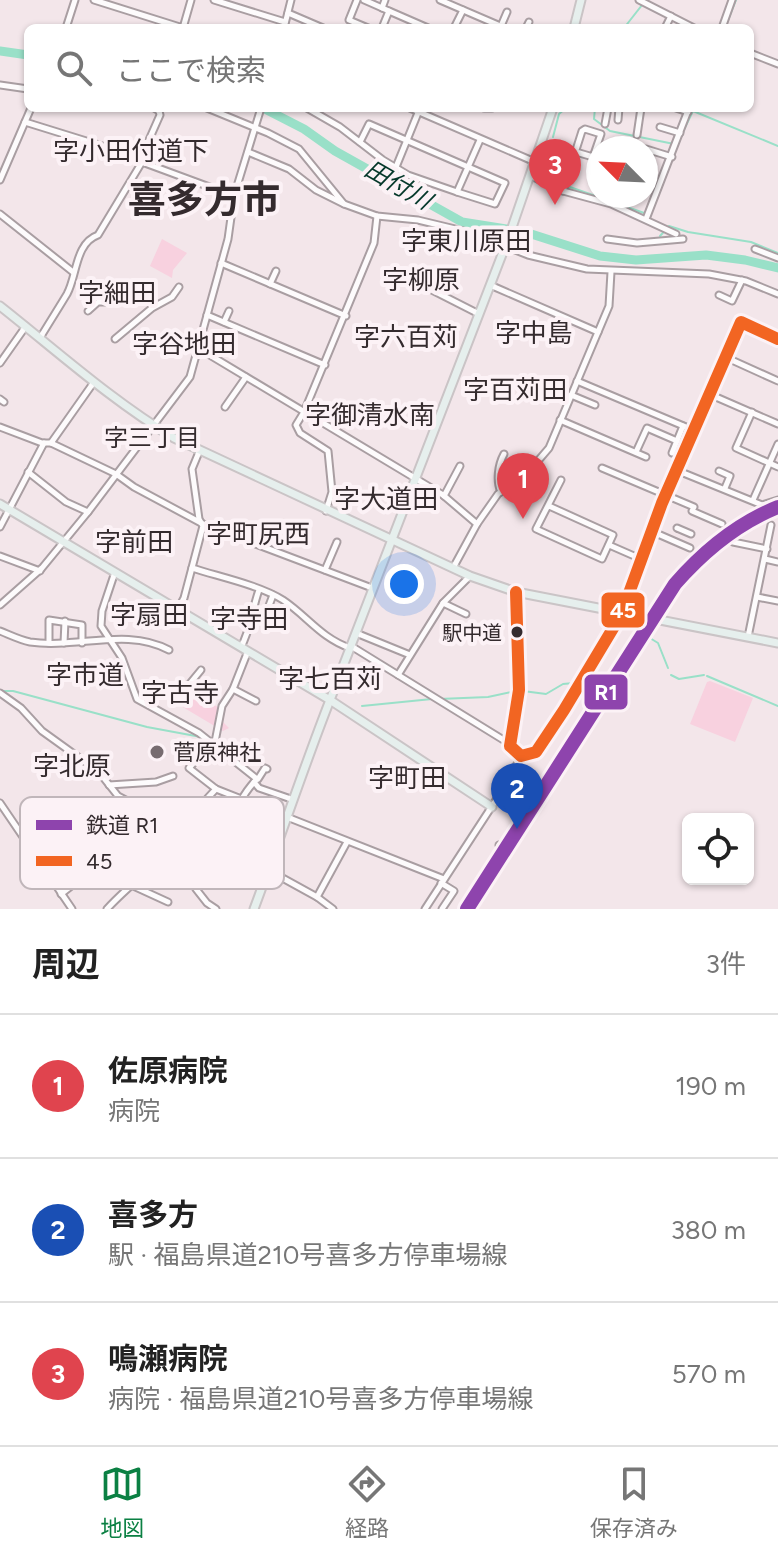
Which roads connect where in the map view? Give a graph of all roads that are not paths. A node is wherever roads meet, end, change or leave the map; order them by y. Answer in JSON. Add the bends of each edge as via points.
{"nodes":[{"id":1,"x":75,"y":0,"type":"edge"},
{"id":2,"x":94,"y":0,"type":"edge"},
{"id":3,"x":125,"y":0,"type":"edge"},
{"id":4,"x":191,"y":0,"type":"edge"},
{"id":5,"x":214,"y":0,"type":"edge"},
{"id":6,"x":291,"y":0,"type":"edge"},
{"id":7,"x":357,"y":0,"type":"edge"},
{"id":8,"x":364,"y":0,"type":"edge"},
{"id":9,"x":385,"y":0,"type":"edge"},
{"id":10,"x":440,"y":0,"type":"edge"},
{"id":11,"x":581,"y":0,"type":"edge"},
{"id":12,"x":639,"y":0,"type":"edge"},
{"id":13,"x":732,"y":0,"type":"edge"},
{"id":14,"x":222,"y":1,"type":"edge"},
{"id":15,"x":123,"y":8,"type":"junction"},
{"id":16,"x":382,"y":8,"type":"junction"},
{"id":17,"x":463,"y":10,"type":"junction"},
{"id":18,"x":389,"y":11,"type":"junction"},
{"id":19,"x":507,"y":12,"type":"dead end"},
{"id":20,"x":288,"y":13,"type":"junction"},
{"id":21,"x":671,"y":16,"type":"junction"},
{"id":22,"x":67,"y":24,"type":"edge"},
{"id":23,"x":171,"y":24,"type":"edge"},
{"id":24,"x":184,"y":24,"type":"edge"},
{"id":25,"x":282,"y":24,"type":"edge"},
{"id":26,"x":285,"y":24,"type":"edge"},
{"id":27,"x":314,"y":24,"type":"edge"},
{"id":28,"x":358,"y":24,"type":"edge"},
{"id":29,"x":384,"y":24,"type":"edge"},
{"id":30,"x":414,"y":24,"type":"edge"},
{"id":31,"x":456,"y":24,"type":"edge"},
{"id":32,"x":496,"y":24,"type":"edge"},
{"id":33,"x":504,"y":24,"type":"edge"},
{"id":34,"x":575,"y":24,"type":"edge"},
{"id":35,"x":667,"y":24,"type":"edge"},
{"id":36,"x":686,"y":24,"type":"edge"},
{"id":37,"x":723,"y":24,"type":"edge"},
{"id":38,"x":754,"y":55,"type":"edge"},
{"id":39,"x":778,"y":64,"type":"edge"},
{"id":40,"x":0,"y":85,"type":"edge"},
{"id":41,"x":24,"y":88,"type":"edge"},
{"id":42,"x":29,"y":112,"type":"edge"},
{"id":43,"x":160,"y":112,"type":"edge"},
{"id":44,"x":217,"y":112,"type":"edge"},
{"id":45,"x":260,"y":112,"type":"edge"},
{"id":46,"x":314,"y":112,"type":"edge"},
{"id":47,"x":419,"y":112,"type":"edge"},
{"id":48,"x":424,"y":112,"type":"edge"},
{"id":49,"x":552,"y":112,"type":"edge"},
{"id":50,"x":607,"y":112,"type":"edge"},
{"id":51,"x":619,"y":112,"type":"edge"},
{"id":52,"x":640,"y":112,"type":"edge"},
{"id":53,"x":687,"y":112,"type":"edge"},
{"id":54,"x":618,"y":120,"type":"dead end"},
{"id":55,"x":25,"y":122,"type":"junction"},
{"id":56,"x":605,"y":124,"type":"dead end"},
{"id":57,"x":255,"y":127,"type":"junction"},
{"id":58,"x":660,"y":127,"type":"dead end"},
{"id":59,"x":680,"y":133,"type":"junction"},
{"id":60,"x":637,"y":135,"type":"dead end"},
{"id":61,"x":480,"y":140,"type":"junction"},
{"id":62,"x":407,"y":141,"type":"junction"},
{"id":63,"x":360,"y":142,"type":"junction"},
{"id":64,"x":96,"y":143,"type":"junction"},
{"id":65,"x":247,"y":152,"type":"junction"},
{"id":66,"x":576,"y":152,"type":"junction"},
{"id":67,"x":92,"y":153,"type":"dead end"},
{"id":68,"x":658,"y":153,"type":"edge"},
{"id":69,"x":672,"y":157,"type":"junction"},
{"id":70,"x":0,"y":160,"type":"edge"},
{"id":71,"x":141,"y":160,"type":"junction"},
{"id":72,"x":7,"y":163,"type":"junction"},
{"id":73,"x":536,"y":163,"type":"junction"},
{"id":74,"x":396,"y":167,"type":"junction"},
{"id":75,"x":468,"y":167,"type":"junction"},
{"id":76,"x":531,"y":176,"type":"junction"},
{"id":77,"x":0,"y":180,"type":"edge"},
{"id":78,"x":563,"y":191,"type":"junction"},
{"id":79,"x":457,"y":192,"type":"junction"},
{"id":80,"x":234,"y":196,"type":"junction"},
{"id":81,"x":344,"y":204,"type":"junction"},
{"id":82,"x":0,"y":214,"type":"edge"},
{"id":83,"x":377,"y":216,"type":"junction"},
{"id":84,"x":646,"y":219,"type":"junction"},
{"id":85,"x":676,"y":234,"type":"dead end"},
{"id":86,"x":607,"y":239,"type":"dead end"},
{"id":87,"x":683,"y":239,"type":"dead end"},
{"id":88,"x":507,"y":243,"type":"junction"},
{"id":89,"x":755,"y":249,"type":"dead end"},
{"id":90,"x":778,"y":258,"type":"edge"},
{"id":91,"x":221,"y":263,"type":"junction"},
{"id":92,"x":276,"y":271,"type":"dead end"},
{"id":93,"x":73,"y":272,"type":"junction"},
{"id":94,"x":611,"y":272,"type":"junction"},
{"id":95,"x":742,"y":280,"type":"junction"},
{"id":96,"x":270,"y":284,"type":"junction"},
{"id":97,"x":422,"y":285,"type":"dead end"},
{"id":98,"x":490,"y":285,"type":"junction"},
{"id":99,"x":179,"y":287,"type":"dead end"},
{"id":100,"x":778,"y":294,"type":"edge"},
{"id":101,"x":719,"y":295,"type":"dead end"},
{"id":102,"x":118,"y":300,"type":"dead end"},
{"id":103,"x":0,"y":306,"type":"edge"},
{"id":104,"x":88,"y":311,"type":"dead end"},
{"id":105,"x":229,"y":311,"type":"dead end"},
{"id":106,"x":479,"y":314,"type":"junction"},
{"id":107,"x":207,"y":315,"type":"junction"},
{"id":108,"x":346,"y":316,"type":"junction"},
{"id":109,"x":224,"y":322,"type":"junction"},
{"id":110,"x":26,"y":326,"type":"junction"},
{"id":111,"x":598,"y":332,"type":"junction"},
{"id":112,"x":40,"y":338,"type":"junction"},
{"id":113,"x":115,"y":339,"type":"dead end"},
{"id":114,"x":778,"y":339,"type":"edge"},
{"id":115,"x":198,"y":348,"type":"junction"},
{"id":116,"x":725,"y":357,"type":"junction"},
{"id":117,"x":0,"y":363,"type":"edge"},
{"id":118,"x":325,"y":365,"type":"junction"},
{"id":119,"x":246,"y":377,"type":"junction"},
{"id":120,"x":577,"y":381,"type":"junction"},
{"id":121,"x":778,"y":381,"type":"edge"},
{"id":122,"x":94,"y":382,"type":"junction"},
{"id":123,"x":709,"y":394,"type":"junction"},
{"id":124,"x":571,"y":395,"type":"junction"},
{"id":125,"x":595,"y":405,"type":"dead end"},
{"id":126,"x":225,"y":407,"type":"dead end"},
{"id":127,"x":304,"y":412,"type":"junction"},
{"id":128,"x":752,"y":412,"type":"junction"},
{"id":129,"x":560,"y":420,"type":"junction"},
{"id":130,"x":152,"y":424,"type":"junction"},
{"id":131,"x":778,"y":424,"type":"edge"},
{"id":132,"x":683,"y":426,"type":"junction"},
{"id":133,"x":0,"y":427,"type":"edge"},
{"id":134,"x":693,"y":430,"type":"junction"},
{"id":135,"x":677,"y":441,"type":"junction"},
{"id":136,"x":46,"y":443,"type":"junction"},
{"id":137,"x":778,"y":444,"type":"edge"},
{"id":138,"x":199,"y":452,"type":"junction"},
{"id":139,"x":636,"y":452,"type":"junction"},
{"id":140,"x":672,"y":453,"type":"dead end"},
{"id":141,"x":504,"y":454,"type":"dead end"},
{"id":142,"x":646,"y":457,"type":"dead end"},
{"id":143,"x":769,"y":463,"type":"junction"},
{"id":144,"x":460,"y":466,"type":"dead end"},
{"id":145,"x":778,"y":467,"type":"edge"},
{"id":146,"x":602,"y":468,"type":"dead end"},
{"id":147,"x":676,"y":470,"type":"junction"},
{"id":148,"x":719,"y":471,"type":"dead end"},
{"id":149,"x":28,"y":472,"type":"junction"},
{"id":150,"x":116,"y":474,"type":"junction"},
{"id":151,"x":416,"y":478,"type":"junction"},
{"id":152,"x":561,"y":480,"type":"dead end"},
{"id":153,"x":725,"y":488,"type":"junction"},
{"id":154,"x":501,"y":492,"type":"junction"},
{"id":155,"x":666,"y":495,"type":"junction"},
{"id":156,"x":444,"y":496,"type":"junction"},
{"id":157,"x":753,"y":500,"type":"junction"},
{"id":158,"x":778,"y":500,"type":"edge"},
{"id":159,"x":0,"y":504,"type":"edge"},
{"id":160,"x":549,"y":506,"type":"junction"},
{"id":161,"x":10,"y":510,"type":"junction"},
{"id":162,"x":326,"y":511,"type":"junction"},
{"id":163,"x":88,"y":512,"type":"junction"},
{"id":164,"x":203,"y":524,"type":"junction"},
{"id":165,"x":477,"y":524,"type":"junction"},
{"id":166,"x":722,"y":524,"type":"dead end"},
{"id":167,"x":771,"y":525,"type":"dead end"},
{"id":168,"x":0,"y":527,"type":"edge"},
{"id":169,"x":651,"y":531,"type":"junction"},
{"id":170,"x":691,"y":534,"type":"dead end"},
{"id":171,"x":391,"y":540,"type":"junction"},
{"id":172,"x":64,"y":541,"type":"junction"},
{"id":173,"x":337,"y":542,"type":"dead end"},
{"id":174,"x":733,"y":542,"type":"dead end"},
{"id":175,"x":677,"y":543,"type":"junction"},
{"id":176,"x":609,"y":545,"type":"junction"},
{"id":177,"x":690,"y":548,"type":"dead end"},
{"id":178,"x":767,"y":549,"type":"junction"},
{"id":179,"x":0,"y":556,"type":"edge"},
{"id":180,"x":641,"y":559,"type":"junction"},
{"id":181,"x":765,"y":559,"type":"junction"},
{"id":182,"x":778,"y":562,"type":"edge"},
{"id":183,"x":192,"y":568,"type":"junction"},
{"id":184,"x":453,"y":568,"type":"junction"},
{"id":185,"x":325,"y":570,"type":"junction"},
{"id":186,"x":40,"y":571,"type":"junction"},
{"id":187,"x":115,"y":572,"type":"junction"},
{"id":188,"x":470,"y":576,"type":"junction"},
{"id":189,"x":372,"y":588,"type":"junction"},
{"id":190,"x":259,"y":590,"type":"junction"},
{"id":191,"x":516,"y":592,"type":"junction"},
{"id":192,"x":273,"y":595,"type":"junction"},
{"id":193,"x":757,"y":597,"type":"junction"},
{"id":194,"x":778,"y":601,"type":"edge"},
{"id":195,"x":443,"y":603,"type":"junction"},
{"id":196,"x":0,"y":605,"type":"edge"},
{"id":197,"x":178,"y":609,"type":"junction"},
{"id":198,"x":621,"y":612,"type":"junction"},
{"id":199,"x":466,"y":614,"type":"dead end"},
{"id":200,"x":265,"y":616,"type":"dead end"},
{"id":201,"x":65,"y":621,"type":"junction"},
{"id":202,"x":0,"y":631,"type":"edge"},
{"id":203,"x":356,"y":633,"type":"junction"},
{"id":204,"x":748,"y":637,"type":"junction"},
{"id":205,"x":109,"y":641,"type":"junction"},
{"id":206,"x":49,"y":643,"type":"junction"},
{"id":207,"x":64,"y":643,"type":"junction"},
{"id":208,"x":82,"y":643,"type":"junction"},
{"id":209,"x":778,"y":643,"type":"edge"},
{"id":210,"x":350,"y":647,"type":"junction"},
{"id":211,"x":245,"y":649,"type":"junction"},
{"id":212,"x":169,"y":650,"type":"dead end"},
{"id":213,"x":410,"y":655,"type":"junction"},
{"id":214,"x":201,"y":670,"type":"dead end"},
{"id":215,"x":398,"y":675,"type":"junction"},
{"id":216,"x":187,"y":687,"type":"dead end"},
{"id":217,"x":233,"y":689,"type":"junction"},
{"id":218,"x":0,"y":693,"type":"edge"},
{"id":219,"x":330,"y":700,"type":"junction"},
{"id":220,"x":256,"y":701,"type":"dead end"},
{"id":221,"x":214,"y":742,"type":"junction"},
{"id":222,"x":510,"y":745,"type":"junction"},
{"id":223,"x":240,"y":748,"type":"dead end"},
{"id":224,"x":524,"y":756,"type":"junction"},
{"id":225,"x":231,"y":757,"type":"junction"},
{"id":226,"x":267,"y":769,"type":"dead end"},
{"id":227,"x":173,"y":776,"type":"dead end"},
{"id":228,"x":256,"y":780,"type":"junction"},
{"id":229,"x":109,"y":785,"type":"junction"},
{"id":230,"x":216,"y":789,"type":"junction"},
{"id":231,"x":119,"y":797,"type":"edge"},
{"id":232,"x":208,"y":797,"type":"edge"},
{"id":233,"x":233,"y":797,"type":"edge"},
{"id":234,"x":242,"y":797,"type":"edge"},
{"id":235,"x":291,"y":799,"type":"junction"},
{"id":236,"x":0,"y":803,"type":"edge"},
{"id":237,"x":492,"y":807,"type":"junction"},
{"id":238,"x":285,"y":818,"type":"junction"},
{"id":239,"x":284,"y":821,"type":"edge"},
{"id":240,"x":20,"y":834,"type":"edge"},
{"id":241,"x":347,"y":842,"type":"junction"},
{"id":242,"x":499,"y":845,"type":"dead end"},
{"id":243,"x":508,"y":851,"type":"dead end"},
{"id":244,"x":284,"y":879,"type":"edge"},
{"id":245,"x":442,"y":881,"type":"junction"},
{"id":246,"x":57,"y":889,"type":"edge"},
{"id":247,"x":67,"y":889,"type":"edge"},
{"id":248,"x":127,"y":889,"type":"edge"},
{"id":249,"x":139,"y":889,"type":"edge"},
{"id":250,"x":196,"y":889,"type":"edge"},
{"id":251,"x":261,"y":889,"type":"edge"},
{"id":252,"x":61,"y":894,"type":"junction"},
{"id":253,"x":317,"y":897,"type":"junction"},
{"id":254,"x":168,"y":902,"type":"dead end"},
{"id":255,"x":72,"y":909,"type":"edge"},
{"id":256,"x":107,"y":909,"type":"edge"},
{"id":257,"x":216,"y":909,"type":"edge"},
{"id":258,"x":254,"y":909,"type":"edge"},
{"id":259,"x":333,"y":909,"type":"edge"},
{"id":260,"x":425,"y":909,"type":"edge"},
{"id":261,"x":442,"y":909,"type":"edge"}],
"edges":[{"from":1,"to":22,"type":"street"},
{"from":2,"to":15,"type":"street"},
{"from":3,"to":15,"type":"street"},
{"from":4,"to":24,"type":"street"},
{"from":5,"to":14,"type":"street"},
{"from":6,"to":20,"type":"street"},
{"from":7,"to":28,"type":"street","via":[[349,20]]},
{"from":8,"to":16,"type":"street"},
{"from":9,"to":16,"type":"street"},
{"from":10,"to":17,"type":"street"},
{"from":11,"to":34,"type":"main road"},
{"from":12,"to":21,"type":"street"},
{"from":13,"to":37,"type":"street"},
{"from":14,"to":25,"type":"street"},
{"from":15,"to":23,"type":"street"},
{"from":16,"to":18,"type":"street"},
{"from":17,"to":31,"type":"street"},
{"from":17,"to":32,"type":"street"},
{"from":18,"to":29,"type":"street"},
{"from":18,"to":30,"type":"street"},
{"from":19,"to":33,"type":"street"},
{"from":20,"to":26,"type":"street"},
{"from":20,"to":27,"type":"street"},
{"from":21,"to":35,"type":"street"},
{"from":21,"to":36,"type":"street"},
{"from":38,"to":39,"type":"street"},
{"from":40,"to":41,"type":"street"},
{"from":42,"to":55,"type":"street"},
{"from":43,"to":71,"type":"street"},
{"from":44,"to":57,"type":"street"},
{"from":45,"to":57,"type":"street"},
{"from":46,"to":63,"type":"street"},
{"from":47,"to":62,"type":"street"},
{"from":48,"to":61,"type":"street"},
{"from":49,"to":73,"type":"main road"},
{"from":50,"to":56,"type":"street"},
{"from":51,"to":54,"type":"street"},
{"from":52,"to":60,"type":"street"},
{"from":53,"to":59,"type":"street"},
{"from":55,"to":64,"type":"street"},
{"from":55,"to":72,"type":"street"},
{"from":57,"to":65,"type":"street"},
{"from":57,"to":81,"type":"street","via":[[307,155]]},
{"from":58,"to":59,"type":"street"},
{"from":59,"to":69,"type":"street"},
{"from":61,"to":73,"type":"street"},
{"from":61,"to":75,"type":"street"},
{"from":62,"to":63,"type":"street","via":[[369,124]]},
{"from":62,"to":74,"type":"street"},
{"from":62,"to":75,"type":"street"},
{"from":63,"to":74,"type":"street"},
{"from":64,"to":67,"type":"street"},
{"from":64,"to":71,"type":"street"},
{"from":65,"to":80,"type":"street"},
{"from":65,"to":81,"type":"street","via":[[289,169]]},
{"from":66,"to":66,"type":"street","via":[[583,129],[601,134],[593,157]]},
{"from":66,"to":78,"type":"street"},
{"from":68,"to":69,"type":"street"},
{"from":69,"to":84,"type":"street"},
{"from":70,"to":72,"type":"street"},
{"from":71,"to":80,"type":"street"},
{"from":71,"to":93,"type":"street"},
{"from":72,"to":77,"type":"street"},
{"from":73,"to":76,"type":"main road"},
{"from":74,"to":79,"type":"street"},
{"from":75,"to":79,"type":"street"},
{"from":75,"to":79,"type":"street","via":[[505,183],[498,201]]},
{"from":76,"to":78,"type":"street"},
{"from":76,"to":88,"type":"main road"},
{"from":78,"to":84,"type":"street"},
{"from":80,"to":91,"type":"street"},
{"from":81,"to":83,"type":"street"},
{"from":82,"to":93,"type":"street"},
{"from":83,"to":88,"type":"street","via":[[418,220]]},
{"from":83,"to":108,"type":"street","via":[[377,235]]},
{"from":84,"to":85,"type":"street"},
{"from":86,"to":87,"type":"street"},
{"from":88,"to":94,"type":"street","via":[[557,263]]},
{"from":88,"to":98,"type":"main road"},
{"from":89,"to":90,"type":"street"},
{"from":91,"to":96,"type":"street"},
{"from":91,"to":107,"type":"street"},
{"from":92,"to":96,"type":"street"},
{"from":93,"to":112,"type":"street","via":[[68,292]]},
{"from":94,"to":95,"type":"street","via":[[688,272]]},
{"from":94,"to":111,"type":"street","via":[[609,306]]},
{"from":95,"to":100,"type":"street"},
{"from":95,"to":101,"type":"street","via":[[732,301]]},
{"from":96,"to":108,"type":"street"},
{"from":97,"to":106,"type":"street"},
{"from":98,"to":106,"type":"main road"},
{"from":98,"to":111,"type":"street"},
{"from":99,"to":113,"type":"street"},
{"from":102,"to":104,"type":"street","via":[[111,296]]},
{"from":103,"to":110,"type":"main road"},
{"from":105,"to":109,"type":"street"},
{"from":106,"to":151,"type":"main road"},
{"from":107,"to":109,"type":"street"},
{"from":107,"to":115,"type":"street"},
{"from":108,"to":118,"type":"street"},
{"from":109,"to":118,"type":"street"},
{"from":110,"to":112,"type":"main road"},
{"from":110,"to":117,"type":"street"},
{"from":111,"to":120,"type":"street"},
{"from":112,"to":122,"type":"main road"},
{"from":114,"to":116,"type":"street","via":[[741,322]]},
{"from":115,"to":119,"type":"street"},
{"from":115,"to":130,"type":"street","via":[[190,377]]},
{"from":116,"to":121,"type":"street"},
{"from":116,"to":123,"type":"street"},
{"from":118,"to":127,"type":"street"},
{"from":119,"to":126,"type":"street"},
{"from":119,"to":127,"type":"street"},
{"from":120,"to":124,"type":"street"},
{"from":120,"to":132,"type":"street"},
{"from":122,"to":130,"type":"main road"},
{"from":122,"to":136,"type":"street"},
{"from":123,"to":128,"type":"street"},
{"from":123,"to":134,"type":"street"},
{"from":124,"to":125,"type":"street"},
{"from":124,"to":129,"type":"street"},
{"from":127,"to":151,"type":"street"},
{"from":127,"to":162,"type":"street","via":[[297,429],[327,448],[331,461],[332,492]]},
{"from":128,"to":131,"type":"street"},
{"from":128,"to":143,"type":"street","via":[[736,448]]},
{"from":129,"to":139,"type":"street"},
{"from":129,"to":154,"type":"street","via":[[549,448]]},
{"from":130,"to":138,"type":"main road"},
{"from":130,"to":150,"type":"street"},
{"from":132,"to":134,"type":"street"},
{"from":132,"to":135,"type":"street"},
{"from":133,"to":136,"type":"street"},
{"from":134,"to":147,"type":"street"},
{"from":135,"to":139,"type":"street","via":[[647,428]]},
{"from":135,"to":140,"type":"street"},
{"from":136,"to":149,"type":"street"},
{"from":136,"to":150,"type":"street"},
{"from":137,"to":143,"type":"street"},
{"from":138,"to":162,"type":"main road"},
{"from":138,"to":164,"type":"street","via":[[192,469]]},
{"from":139,"to":142,"type":"street"},
{"from":141,"to":154,"type":"street"},
{"from":143,"to":145,"type":"street"},
{"from":143,"to":157,"type":"street"},
{"from":144,"to":156,"type":"street"},
{"from":146,"to":155,"type":"street"},
{"from":147,"to":153,"type":"street"},
{"from":147,"to":155,"type":"street"},
{"from":148,"to":153,"type":"street","via":[[730,476]]},
{"from":149,"to":161,"type":"street"},
{"from":149,"to":163,"type":"street"},
{"from":150,"to":163,"type":"street"},
{"from":150,"to":164,"type":"street"},
{"from":151,"to":156,"type":"street"},
{"from":151,"to":171,"type":"main road"},
{"from":152,"to":160,"type":"street"},
{"from":153,"to":157,"type":"street"},
{"from":154,"to":165,"type":"street"},
{"from":155,"to":166,"type":"street"},
{"from":155,"to":169,"type":"street"},
{"from":156,"to":165,"type":"street"},
{"from":157,"to":158,"type":"street","via":[[765,505]]},
{"from":159,"to":161,"type":"main road"},
{"from":160,"to":176,"type":"street","via":[[613,535]]},
{"from":160,"to":176,"type":"street","via":[[536,529],[602,559]]},
{"from":161,"to":168,"type":"street"},
{"from":161,"to":172,"type":"main road"},
{"from":162,"to":171,"type":"main road"},
{"from":163,"to":172,"type":"street"},
{"from":164,"to":183,"type":"street"},
{"from":164,"to":185,"type":"street"},
{"from":165,"to":184,"type":"street"},
{"from":167,"to":178,"type":"street"},
{"from":169,"to":175,"type":"street"},
{"from":169,"to":180,"type":"street"},
{"from":170,"to":175,"type":"street","via":[[680,529]]},
{"from":171,"to":184,"type":"main road"},
{"from":171,"to":189,"type":"main road"},
{"from":172,"to":186,"type":"street"},
{"from":172,"to":187,"type":"main road"},
{"from":173,"to":185,"type":"street"},
{"from":174,"to":178,"type":"street"},
{"from":175,"to":177,"type":"street"},
{"from":176,"to":180,"type":"street"},
{"from":178,"to":181,"type":"street"},
{"from":179,"to":186,"type":"street"},
{"from":180,"to":198,"type":"street"},
{"from":181,"to":182,"type":"street"},
{"from":181,"to":193,"type":"street"},
{"from":183,"to":190,"type":"street"},
{"from":183,"to":197,"type":"street"},
{"from":184,"to":188,"type":"main road"},
{"from":185,"to":189,"type":"street"},
{"from":186,"to":196,"type":"street"},
{"from":187,"to":197,"type":"main road"},
{"from":187,"to":205,"type":"street","via":[[100,616]]},
{"from":188,"to":191,"type":"main road"},
{"from":188,"to":195,"type":"street"},
{"from":189,"to":203,"type":"main road"},
{"from":190,"to":192,"type":"street"},
{"from":190,"to":211,"type":"street"},
{"from":191,"to":198,"type":"main road"},
{"from":191,"to":222,"type":"street","via":[[519,690]]},
{"from":192,"to":200,"type":"street"},
{"from":192,"to":210,"type":"street","via":[[334,643]]},
{"from":193,"to":194,"type":"street"},
{"from":193,"to":204,"type":"street"},
{"from":195,"to":199,"type":"street"},
{"from":195,"to":213,"type":"street"},
{"from":197,"to":211,"type":"main road"},
{"from":198,"to":204,"type":"main road"},
{"from":198,"to":224,"type":"street","via":[[536,752]]},
{"from":201,"to":206,"type":"street","via":[[49,620]]},
{"from":201,"to":207,"type":"street"},
{"from":201,"to":208,"type":"street","via":[[82,625]]},
{"from":202,"to":206,"type":"street"},
{"from":203,"to":210,"type":"main road"},
{"from":203,"to":213,"type":"street"},
{"from":204,"to":209,"type":"main road"},
{"from":205,"to":208,"type":"street"},
{"from":205,"to":212,"type":"street","via":[[151,642]]},
{"from":205,"to":221,"type":"street","via":[[122,658],[139,701]]},
{"from":206,"to":207,"type":"street"},
{"from":207,"to":208,"type":"street"},
{"from":210,"to":215,"type":"street"},
{"from":210,"to":219,"type":"main road"},
{"from":211,"to":217,"type":"street"},
{"from":211,"to":219,"type":"main road"},
{"from":213,"to":215,"type":"street"},
{"from":214,"to":216,"type":"street"},
{"from":215,"to":222,"type":"street"},
{"from":217,"to":220,"type":"street"},
{"from":217,"to":221,"type":"street","via":[[222,706]]},
{"from":218,"to":229,"type":"street"},
{"from":219,"to":235,"type":"main road"},
{"from":219,"to":237,"type":"main road"},
{"from":221,"to":225,"type":"street"},
{"from":221,"to":230,"type":"street","via":[[189,768]]},
{"from":222,"to":224,"type":"street"},
{"from":223,"to":225,"type":"street"},
{"from":224,"to":237,"type":"street"},
{"from":225,"to":228,"type":"street"},
{"from":226,"to":228,"type":"street"},
{"from":227,"to":229,"type":"street"},
{"from":228,"to":234,"type":"street"},
{"from":228,"to":235,"type":"street","via":[[259,788]]},
{"from":229,"to":231,"type":"street"},
{"from":230,"to":232,"type":"street"},
{"from":230,"to":233,"type":"street"},
{"from":235,"to":238,"type":"main road"},
{"from":236,"to":240,"type":"street"},
{"from":237,"to":245,"type":"street"},
{"from":238,"to":239,"type":"main road"},
{"from":238,"to":241,"type":"street"},
{"from":241,"to":245,"type":"street"},
{"from":241,"to":253,"type":"street"},
{"from":242,"to":243,"type":"street"},
{"from":244,"to":253,"type":"street"},
{"from":245,"to":260,"type":"street"},
{"from":245,"to":261,"type":"street","via":[[454,891]]},
{"from":246,"to":252,"type":"street"},
{"from":247,"to":252,"type":"street"},
{"from":248,"to":256,"type":"street"},
{"from":249,"to":254,"type":"street"},
{"from":250,"to":257,"type":"street"},
{"from":251,"to":258,"type":"main road"},
{"from":252,"to":255,"type":"street"},
{"from":253,"to":259,"type":"street"}]}
